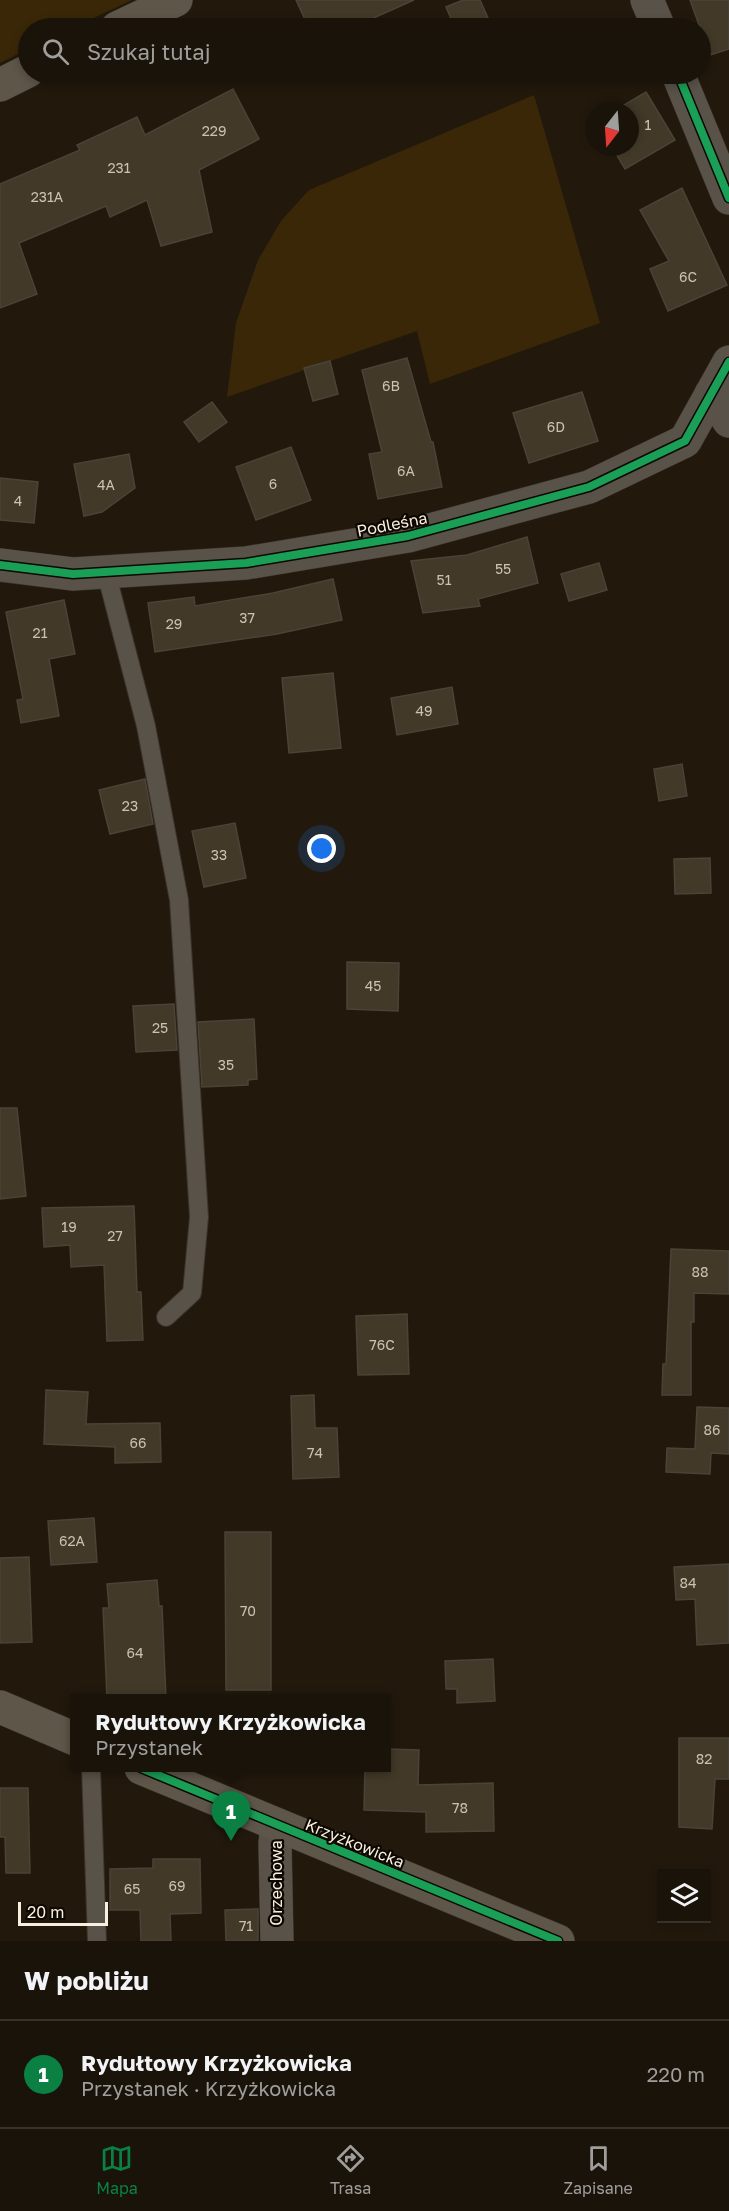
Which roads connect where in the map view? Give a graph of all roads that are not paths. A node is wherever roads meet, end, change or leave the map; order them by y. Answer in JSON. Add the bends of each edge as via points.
{"nodes":[{"id":1,"x":176,"y":0,"type":"edge"},
{"id":2,"x":647,"y":0,"type":"edge"},
{"id":3,"x":138,"y":18,"type":"edge"},
{"id":4,"x":655,"y":18,"type":"edge"},
{"id":5,"x":18,"y":76,"type":"edge"},
{"id":6,"x":682,"y":84,"type":"edge"},
{"id":7,"x":0,"y":85,"type":"edge"},
{"id":8,"x":729,"y":198,"type":"edge"},
{"id":9,"x":729,"y":362,"type":"edge"},
{"id":10,"x":711,"y":394,"type":"junction"},
{"id":11,"x":729,"y":421,"type":"edge"},
{"id":12,"x":0,"y":566,"type":"edge"},
{"id":13,"x":106,"y":572,"type":"junction"},
{"id":14,"x":166,"y":1317,"type":"dead end"},
{"id":15,"x":0,"y":1707,"type":"edge"},
{"id":16,"x":70,"y":1737,"type":"edge"},
{"id":17,"x":91,"y":1772,"type":"edge"},
{"id":18,"x":153,"y":1772,"type":"edge"},
{"id":19,"x":277,"y":1825,"type":"junction"},
{"id":20,"x":97,"y":1941,"type":"edge"},
{"id":21,"x":277,"y":1941,"type":"edge"},
{"id":22,"x":558,"y":1941,"type":"edge"}],
"edges":[{"from":1,"to":3,"type":"street"},
{"from":2,"to":4,"type":"street"},
{"from":5,"to":7,"type":"street"},
{"from":6,"to":8,"type":"street"},
{"from":9,"to":10,"type":"street","name":"Podleśna"},
{"from":10,"to":11,"type":"street"},
{"from":10,"to":13,"type":"street","name":"Podleśna","via":[[685,441],[589,487],[408,536],[246,563]]},
{"from":12,"to":13,"type":"street","name":"Podleśna","via":[[73,574]]},
{"from":13,"to":14,"type":"lane","via":[[146,726],[179,900],[199,1218],[192,1293]]},
{"from":15,"to":16,"type":"street"},
{"from":17,"to":20,"type":"lane"},
{"from":18,"to":19,"type":"street","name":"Krzyżkowicka"},
{"from":19,"to":21,"type":"street","name":"Orzechowa"},
{"from":19,"to":22,"type":"street","name":"Krzyżkowicka"}]}
